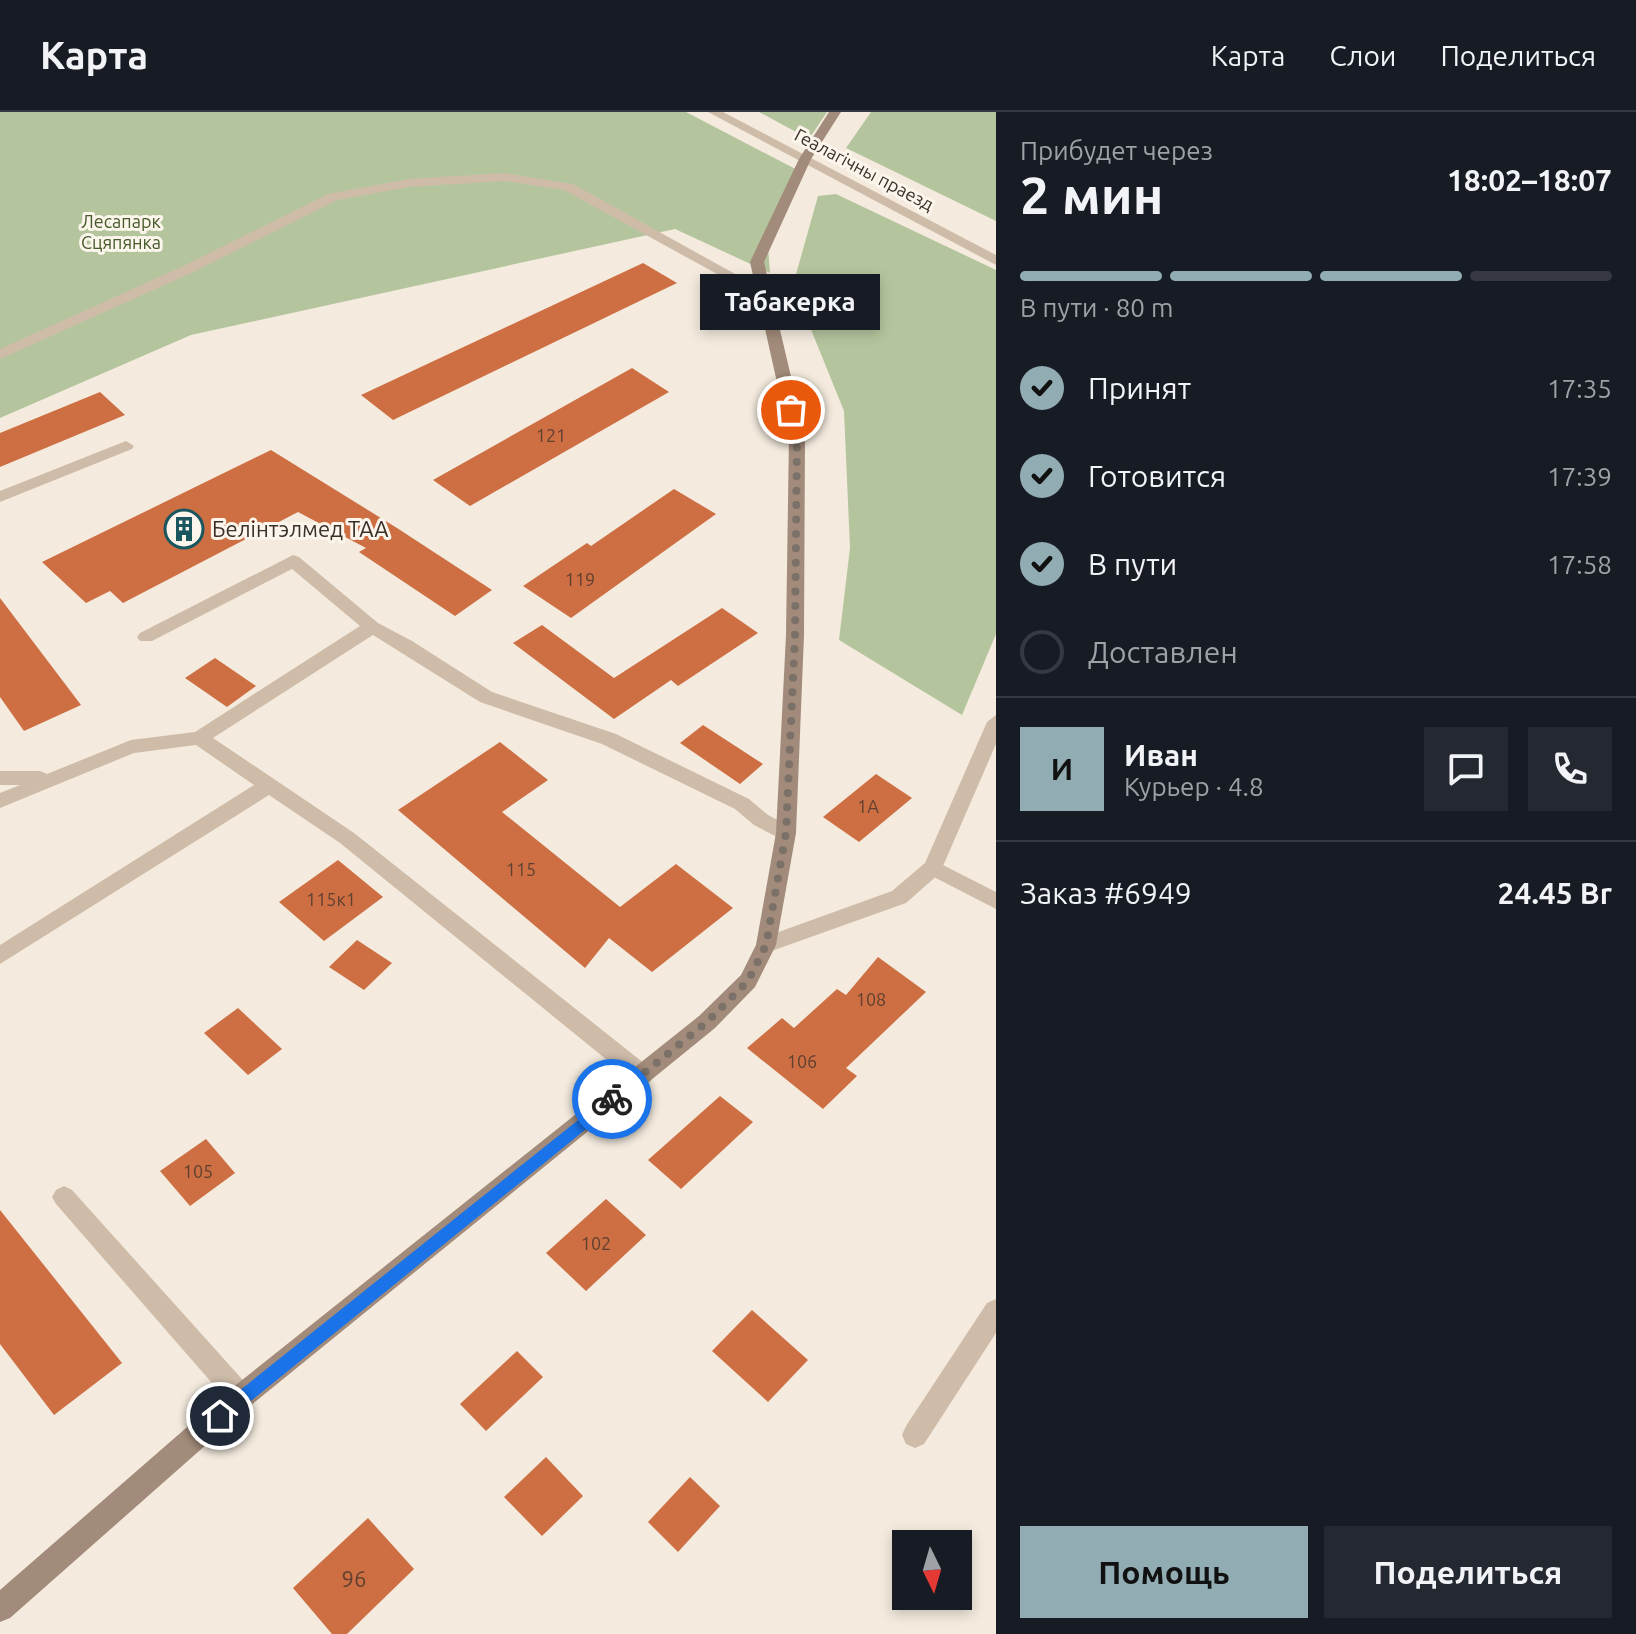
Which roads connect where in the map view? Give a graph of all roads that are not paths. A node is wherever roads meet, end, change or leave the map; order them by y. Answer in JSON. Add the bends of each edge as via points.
{"nodes":[{"id":1,"x":714,"y":112,"type":"edge"},
{"id":2,"x":835,"y":112,"type":"edge"},
{"id":3,"x":805,"y":159,"type":"junction"},
{"id":4,"x":996,"y":261,"type":"edge"},
{"id":5,"x":764,"y":294,"type":"junction"},
{"id":6,"x":0,"y":355,"type":"edge"},
{"id":7,"x":126,"y":446,"type":"dead end"},
{"id":8,"x":0,"y":497,"type":"edge"},
{"id":9,"x":372,"y":627,"type":"junction"},
{"id":10,"x":146,"y":637,"type":"dead end"},
{"id":11,"x":996,"y":722,"type":"edge"},
{"id":12,"x":199,"y":738,"type":"junction"},
{"id":13,"x":0,"y":778,"type":"edge"},
{"id":14,"x":52,"y":778,"type":"junction"},
{"id":15,"x":269,"y":785,"type":"junction"},
{"id":16,"x":0,"y":801,"type":"edge"},
{"id":17,"x":786,"y":833,"type":"junction"},
{"id":18,"x":933,"y":868,"type":"junction"},
{"id":19,"x":996,"y":901,"type":"edge"},
{"id":20,"x":766,"y":945,"type":"junction"},
{"id":21,"x":0,"y":956,"type":"edge"},
{"id":22,"x":642,"y":1075,"type":"junction"},
{"id":23,"x":64,"y":1197,"type":"dead end"},
{"id":24,"x":996,"y":1311,"type":"edge"},
{"id":25,"x":241,"y":1397,"type":"junction"},
{"id":26,"x":915,"y":1435,"type":"dead end"},
{"id":27,"x":0,"y":1608,"type":"edge"}],
"edges":[{"from":1,"to":3,"type":"street","name":"Геалагічны праезд"},
{"from":2,"to":3,"type":"street"},
{"from":3,"to":4,"type":"street","name":"Геалагічны праезд"},
{"from":3,"to":5,"type":"street","via":[[757,262]]},
{"from":5,"to":6,"type":"street","via":[[568,187],[504,177],[409,183],[333,197]]},
{"from":5,"to":17,"type":"street","via":[[797,436]]},
{"from":7,"to":8,"type":"street"},
{"from":9,"to":10,"type":"street","via":[[293,561]]},
{"from":9,"to":12,"type":"street"},
{"from":9,"to":17,"type":"street","via":[[486,697],[609,739],[742,804]]},
{"from":11,"to":18,"type":"street"},
{"from":12,"to":14,"type":"street","via":[[131,747]]},
{"from":12,"to":15,"type":"street"},
{"from":13,"to":14,"type":"street"},
{"from":14,"to":16,"type":"street"},
{"from":15,"to":21,"type":"street"},
{"from":15,"to":22,"type":"street","via":[[366,853]]},
{"from":17,"to":20,"type":"street"},
{"from":18,"to":19,"type":"street"},
{"from":18,"to":20,"type":"street","via":[[899,897]]},
{"from":20,"to":22,"type":"street","via":[[748,981]]},
{"from":22,"to":25,"type":"street"},
{"from":23,"to":25,"type":"street"},
{"from":24,"to":26,"type":"street"},
{"from":25,"to":27,"type":"street"}]}
